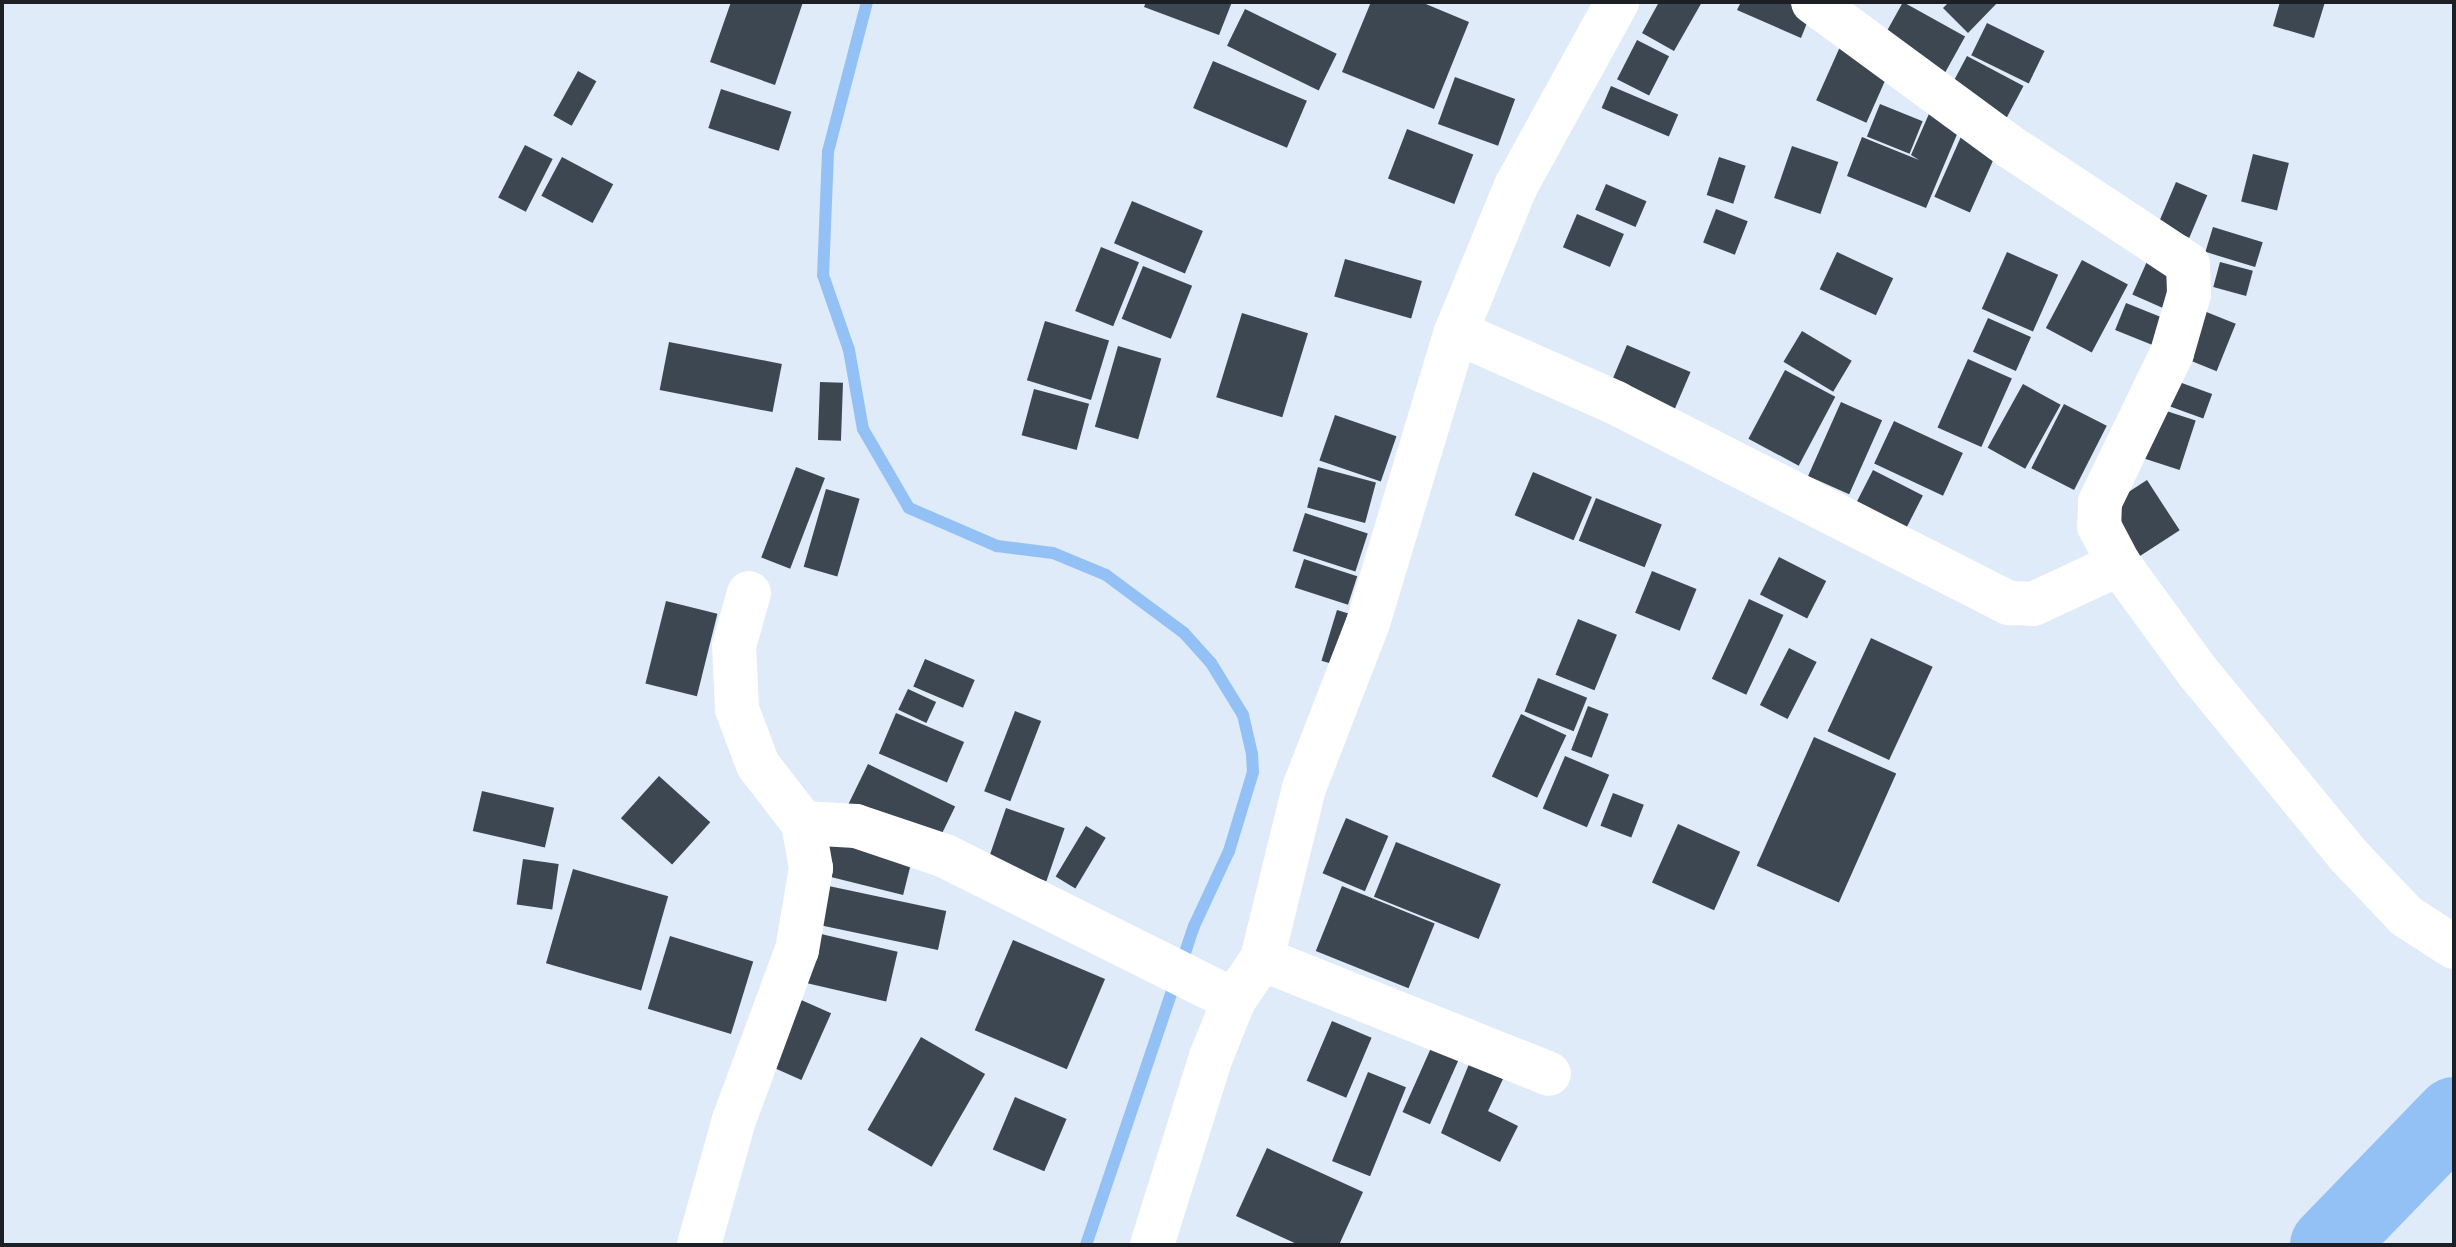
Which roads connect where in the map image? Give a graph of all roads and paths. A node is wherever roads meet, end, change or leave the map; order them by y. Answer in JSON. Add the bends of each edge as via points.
{"nodes":[{"id":1,"x":1617,"y":2,"type":"edge"},
{"id":2,"x":1813,"y":2,"type":"edge"},
{"id":3,"x":1456,"y":332,"type":"junction"},
{"id":4,"x":2119,"y":564,"type":"junction"},
{"id":5,"x":749,"y":593,"type":"dead end"},
{"id":6,"x":803,"y":823,"type":"junction"},
{"id":7,"x":2454,"y":947,"type":"edge"},
{"id":8,"x":1262,"y":959,"type":"junction"},
{"id":9,"x":1234,"y":1000,"type":"junction"},
{"id":10,"x":1549,"y":1074,"type":"dead end"},
{"id":11,"x":699,"y":1245,"type":"edge"},
{"id":12,"x":1152,"y":1245,"type":"edge"}],
"edges":[{"from":1,"to":3,"type":"street","via":[[1516,186]]},
{"from":2,"to":4,"type":"street","via":[[2009,146],[2188,264],[2189,294],[2172,353],[2100,502],[2099,526]]},
{"from":3,"to":4,"type":"street","via":[[1616,403],[2009,603],[2033,604]]},
{"from":3,"to":8,"type":"street","via":[[1368,623],[1304,788]]},
{"from":4,"to":7,"type":"street","via":[[2349,856],[2406,916]]},
{"from":5,"to":6,"type":"street","via":[[734,646],[737,709],[758,765]]},
{"from":6,"to":9,"type":"street","via":[[856,826],[945,856]]},
{"from":6,"to":11,"type":"street","via":[[811,868],[797,950],[734,1120]]},
{"from":8,"to":9,"type":"street"},
{"from":8,"to":10,"type":"street"},
{"from":9,"to":12,"type":"street"}]}
